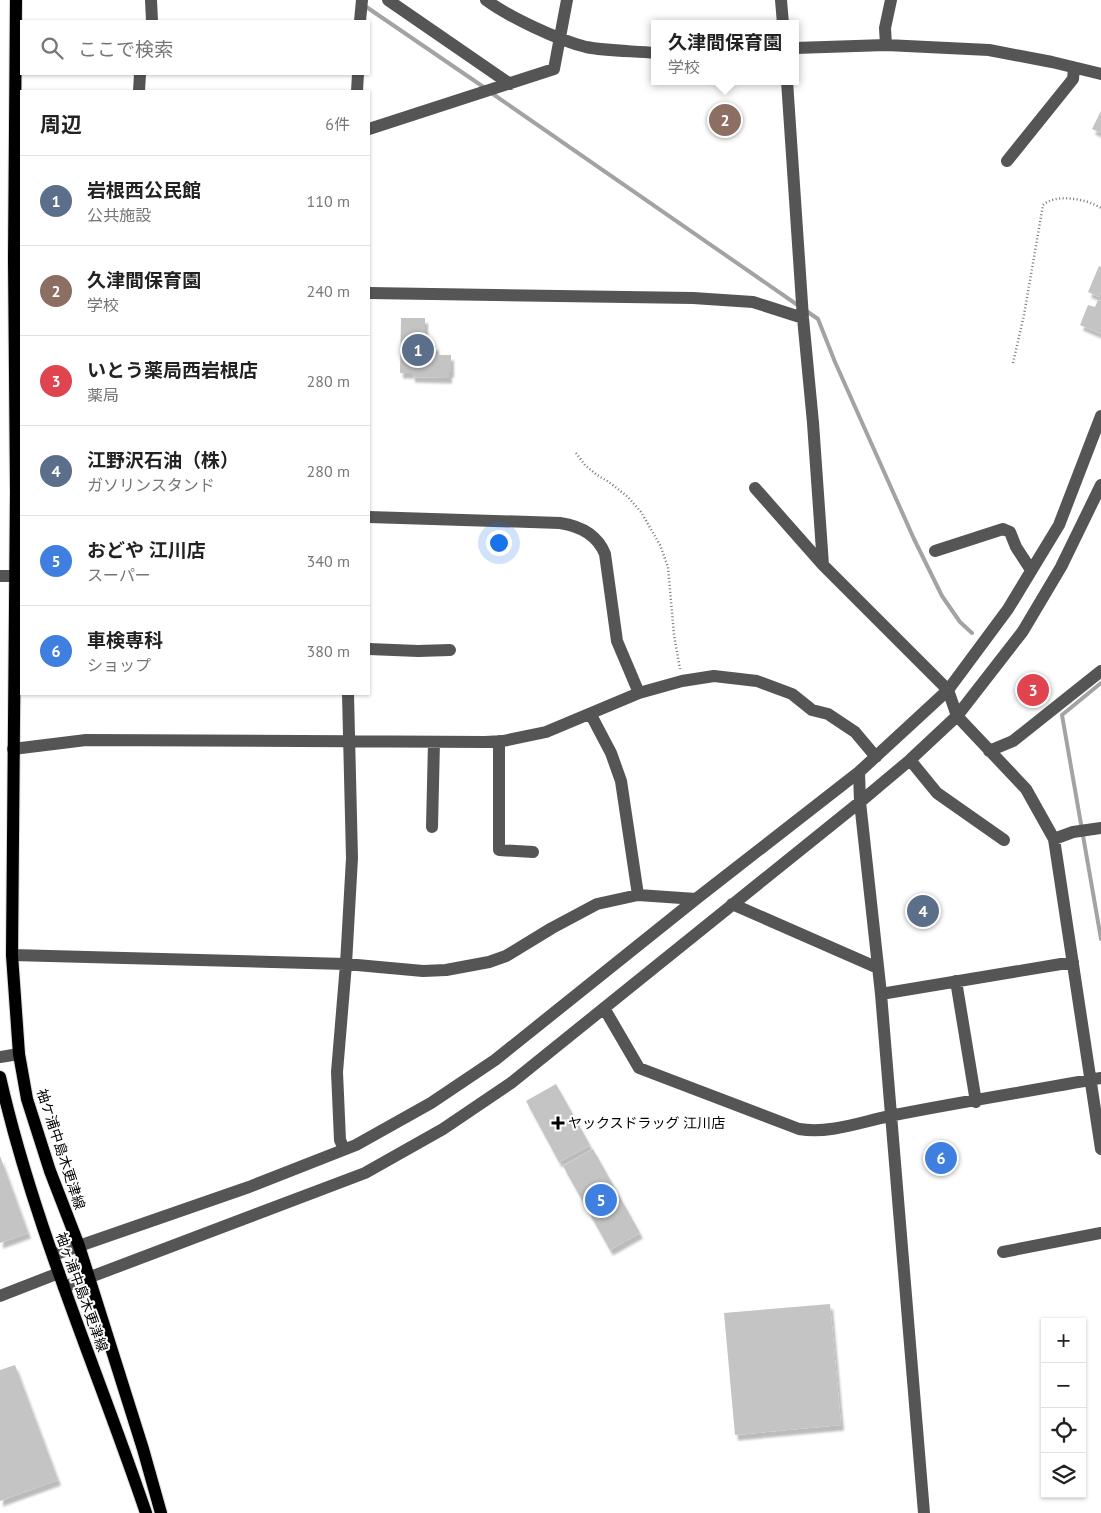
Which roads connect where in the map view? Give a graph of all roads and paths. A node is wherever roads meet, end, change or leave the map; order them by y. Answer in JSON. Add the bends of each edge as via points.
{"nodes":[{"id":1,"x":16,"y":0,"type":"edge"},
{"id":2,"x":151,"y":0,"type":"edge"},
{"id":3,"x":362,"y":0,"type":"edge"},
{"id":4,"x":388,"y":0,"type":"edge"},
{"id":5,"x":486,"y":0,"type":"edge"},
{"id":6,"x":567,"y":0,"type":"edge"},
{"id":7,"x":781,"y":0,"type":"edge"},
{"id":8,"x":891,"y":0,"type":"edge"},
{"id":9,"x":152,"y":20,"type":"edge"},
{"id":10,"x":360,"y":20,"type":"edge"},
{"id":11,"x":783,"y":20,"type":"edge"},
{"id":12,"x":560,"y":38,"type":"junction"},
{"id":13,"x":886,"y":45,"type":"junction"},
{"id":14,"x":799,"y":48,"type":"edge"},
{"id":15,"x":651,"y":53,"type":"edge"},
{"id":16,"x":1074,"y":68,"type":"junction"},
{"id":17,"x":1101,"y":74,"type":"edge"},
{"id":18,"x":140,"y":75,"type":"edge"},
{"id":19,"x":358,"y":75,"type":"edge"},
{"id":20,"x":510,"y":84,"type":"junction"},
{"id":21,"x":787,"y":85,"type":"edge"},
{"id":22,"x":139,"y":90,"type":"edge"},
{"id":23,"x":357,"y":90,"type":"edge"},
{"id":24,"x":370,"y":129,"type":"edge"},
{"id":25,"x":1007,"y":161,"type":"dead end"},
{"id":26,"x":1101,"y":208,"type":"edge"},
{"id":27,"x":19,"y":259,"type":"edge"},
{"id":28,"x":370,"y":293,"type":"edge"},
{"id":29,"x":803,"y":318,"type":"junction"},
{"id":30,"x":1013,"y":363,"type":"dead end"},
{"id":31,"x":1101,"y":416,"type":"edge"},
{"id":32,"x":576,"y":452,"type":"dead end"},
{"id":33,"x":1101,"y":485,"type":"edge"},
{"id":34,"x":755,"y":488,"type":"dead end"},
{"id":35,"x":18,"y":491,"type":"edge"},
{"id":36,"x":370,"y":517,"type":"edge"},
{"id":37,"x":936,"y":551,"type":"dead end"},
{"id":38,"x":823,"y":565,"type":"junction"},
{"id":39,"x":1030,"y":570,"type":"junction"},
{"id":40,"x":0,"y":576,"type":"edge"},
{"id":41,"x":18,"y":576,"type":"edge"},
{"id":42,"x":370,"y":649,"type":"edge"},
{"id":43,"x":450,"y":650,"type":"dead end"},
{"id":44,"x":1101,"y":671,"type":"edge"},
{"id":45,"x":682,"y":681,"type":"junction"},
{"id":46,"x":948,"y":690,"type":"junction"},
{"id":47,"x":639,"y":693,"type":"junction"},
{"id":48,"x":348,"y":695,"type":"edge"},
{"id":49,"x":591,"y":715,"type":"junction"},
{"id":50,"x":957,"y":716,"type":"junction"},
{"id":51,"x":349,"y":741,"type":"junction"},
{"id":52,"x":499,"y":741,"type":"junction"},
{"id":53,"x":434,"y":742,"type":"junction"},
{"id":54,"x":13,"y":749,"type":"junction"},
{"id":55,"x":989,"y":751,"type":"junction"},
{"id":56,"x":876,"y":757,"type":"junction"},
{"id":57,"x":910,"y":760,"type":"junction"},
{"id":58,"x":859,"y":772,"type":"junction"},
{"id":59,"x":860,"y":802,"type":"junction"},
{"id":60,"x":432,"y":827,"type":"dead end"},
{"id":61,"x":1100,"y":829,"type":"edge"},
{"id":62,"x":1004,"y":840,"type":"dead end"},
{"id":63,"x":1054,"y":840,"type":"junction"},
{"id":64,"x":534,"y":852,"type":"dead end"},
{"id":65,"x":638,"y":895,"type":"junction"},
{"id":66,"x":696,"y":899,"type":"junction"},
{"id":67,"x":732,"y":904,"type":"junction"},
{"id":68,"x":12,"y":955,"type":"junction"},
{"id":69,"x":1073,"y":962,"type":"junction"},
{"id":70,"x":346,"y":964,"type":"junction"},
{"id":71,"x":878,"y":968,"type":"junction"},
{"id":72,"x":956,"y":982,"type":"junction"},
{"id":73,"x":881,"y":994,"type":"junction"},
{"id":74,"x":604,"y":1008,"type":"junction"},
{"id":75,"x":19,"y":1054,"type":"junction"},
{"id":76,"x":0,"y":1057,"type":"edge"},
{"id":77,"x":0,"y":1077,"type":"edge"},
{"id":78,"x":1095,"y":1079,"type":"edge"},
{"id":79,"x":976,"y":1102,"type":"junction"},
{"id":80,"x":890,"y":1116,"type":"junction"},
{"id":81,"x":344,"y":1149,"type":"junction"},
{"id":82,"x":1101,"y":1149,"type":"edge"},
{"id":83,"x":1101,"y":1233,"type":"edge"},
{"id":84,"x":78,"y":1246,"type":"junction"},
{"id":85,"x":1003,"y":1252,"type":"dead end"},
{"id":86,"x":53,"y":1255,"type":"junction"},
{"id":87,"x":60,"y":1273,"type":"junction"},
{"id":88,"x":88,"y":1278,"type":"junction"},
{"id":89,"x":64,"y":1287,"type":"junction"},
{"id":90,"x":0,"y":1296,"type":"edge"},
{"id":91,"x":146,"y":1513,"type":"edge"},
{"id":92,"x":161,"y":1513,"type":"edge"},
{"id":93,"x":924,"y":1513,"type":"edge"}],
"edges":[{"from":1,"to":27,"type":"main road","name":"袖ケ浦中島木更津線"},
{"from":2,"to":9,"type":"street"},
{"from":3,"to":10,"type":"street"},
{"from":4,"to":20,"type":"street"},
{"from":5,"to":12,"type":"street","via":[[496,8]]},
{"from":6,"to":12,"type":"street"},
{"from":7,"to":11,"type":"street"},
{"from":8,"to":13,"type":"street","via":[[885,28]]},
{"from":12,"to":15,"type":"street","via":[[587,47]]},
{"from":12,"to":20,"type":"street","via":[[554,69]]},
{"from":13,"to":14,"type":"street"},
{"from":13,"to":16,"type":"street","via":[[989,50]]},
{"from":16,"to":17,"type":"street"},
{"from":16,"to":25,"type":"street","via":[[1072,78]]},
{"from":18,"to":22,"type":"street"},
{"from":19,"to":23,"type":"street"},
{"from":20,"to":24,"type":"street"},
{"from":21,"to":29,"type":"street"},
{"from":26,"to":30,"type":"path","via":[[1096,204],[1060,198],[1042,204]]},
{"from":27,"to":35,"type":"main road","name":"袖ケ浦中島木更津線"},
{"from":28,"to":29,"type":"street","via":[[693,298],[752,302]]},
{"from":29,"to":38,"type":"street"},
{"from":31,"to":39,"type":"street","via":[[1058,524]]},
{"from":32,"to":45,"type":"path","via":[[596,475],[628,497],[660,545],[668,567]]},
{"from":33,"to":50,"type":"street","via":[[1061,567],[1023,631]]},
{"from":34,"to":38,"type":"street"},
{"from":35,"to":41,"type":"main road","name":"袖ケ浦中島木更津線"},
{"from":36,"to":47,"type":"street","via":[[560,523],[585,530],[602,546],[605,554],[617,641]]},
{"from":37,"to":39,"type":"street","via":[[1003,529],[1010,532]]},
{"from":38,"to":46,"type":"street"},
{"from":39,"to":46,"type":"street","via":[[1008,609]]},
{"from":40,"to":41,"type":"street"},
{"from":41,"to":54,"type":"main road","name":"袖ケ浦中島木更津線"},
{"from":42,"to":43,"type":"street"},
{"from":44,"to":55,"type":"street","via":[[1013,740]]},
{"from":45,"to":47,"type":"street"},
{"from":45,"to":56,"type":"street","via":[[714,676],[757,681],[792,694],[812,710],[828,714],[855,732]]},
{"from":46,"to":50,"type":"street"},
{"from":46,"to":56,"type":"street"},
{"from":47,"to":49,"type":"street"},
{"from":48,"to":51,"type":"street"},
{"from":49,"to":52,"type":"street","via":[[546,732]]},
{"from":49,"to":65,"type":"street","via":[[612,753],[621,781]]},
{"from":50,"to":55,"type":"street"},
{"from":50,"to":57,"type":"street"},
{"from":51,"to":53,"type":"street"},
{"from":51,"to":54,"type":"street","via":[[86,740]]},
{"from":51,"to":70,"type":"street","via":[[352,858]]},
{"from":52,"to":53,"type":"street"},
{"from":52,"to":64,"type":"street","via":[[499,850]]},
{"from":53,"to":60,"type":"street"},
{"from":54,"to":68,"type":"main road","name":"袖ケ浦中島木更津線"},
{"from":55,"to":63,"type":"street","via":[[1026,789]]},
{"from":56,"to":58,"type":"street"},
{"from":57,"to":59,"type":"street"},
{"from":57,"to":62,"type":"street","via":[[937,793]]},
{"from":58,"to":59,"type":"street"},
{"from":58,"to":66,"type":"street"},
{"from":59,"to":67,"type":"street"},
{"from":59,"to":71,"type":"street"},
{"from":61,"to":63,"type":"street","via":[[1073,832]]},
{"from":63,"to":69,"type":"street"},
{"from":65,"to":66,"type":"street"},
{"from":65,"to":70,"type":"street","via":[[598,904],[506,956],[489,962],[423,971]]},
{"from":66,"to":81,"type":"street","via":[[495,1060],[431,1103]]},
{"from":67,"to":71,"type":"street"},
{"from":67,"to":74,"type":"street"},
{"from":68,"to":70,"type":"street"},
{"from":68,"to":75,"type":"main road","name":"袖ケ浦中島木更津線"},
{"from":69,"to":72,"type":"street"},
{"from":69,"to":78,"type":"street"},
{"from":70,"to":81,"type":"street","via":[[337,1072],[340,1140]]},
{"from":71,"to":73,"type":"street"},
{"from":72,"to":73,"type":"street"},
{"from":72,"to":79,"type":"street"},
{"from":73,"to":80,"type":"street"},
{"from":74,"to":80,"type":"street","via":[[639,1068],[650,1073],[799,1129],[826,1130]]},
{"from":74,"to":88,"type":"street","via":[[496,1093],[443,1129],[366,1173]]},
{"from":75,"to":76,"type":"street"},
{"from":75,"to":84,"type":"main road","name":"袖ケ浦中島木更津線","via":[[27,1099]]},
{"from":77,"to":86,"type":"main road","name":"袖ヶ浦中島木更津線","via":[[24,1168]]},
{"from":78,"to":79,"type":"street"},
{"from":78,"to":82,"type":"street"},
{"from":79,"to":80,"type":"street"},
{"from":80,"to":93,"type":"street"},
{"from":81,"to":84,"type":"street","via":[[249,1187]]},
{"from":83,"to":85,"type":"street"},
{"from":84,"to":86,"type":"street"},
{"from":84,"to":88,"type":"main road","name":"袖ケ浦中島木更津線"},
{"from":86,"to":87,"type":"main road","name":"袖ヶ浦中島木更津線"},
{"from":87,"to":89,"type":"main road","name":"袖ヶ浦中島木更津線"},
{"from":87,"to":90,"type":"street"},
{"from":88,"to":89,"type":"street"},
{"from":88,"to":92,"type":"main road","name":"袖ケ浦中島木更津線"},
{"from":89,"to":91,"type":"main road","name":"袖ヶ浦中島木更津線"}]}
